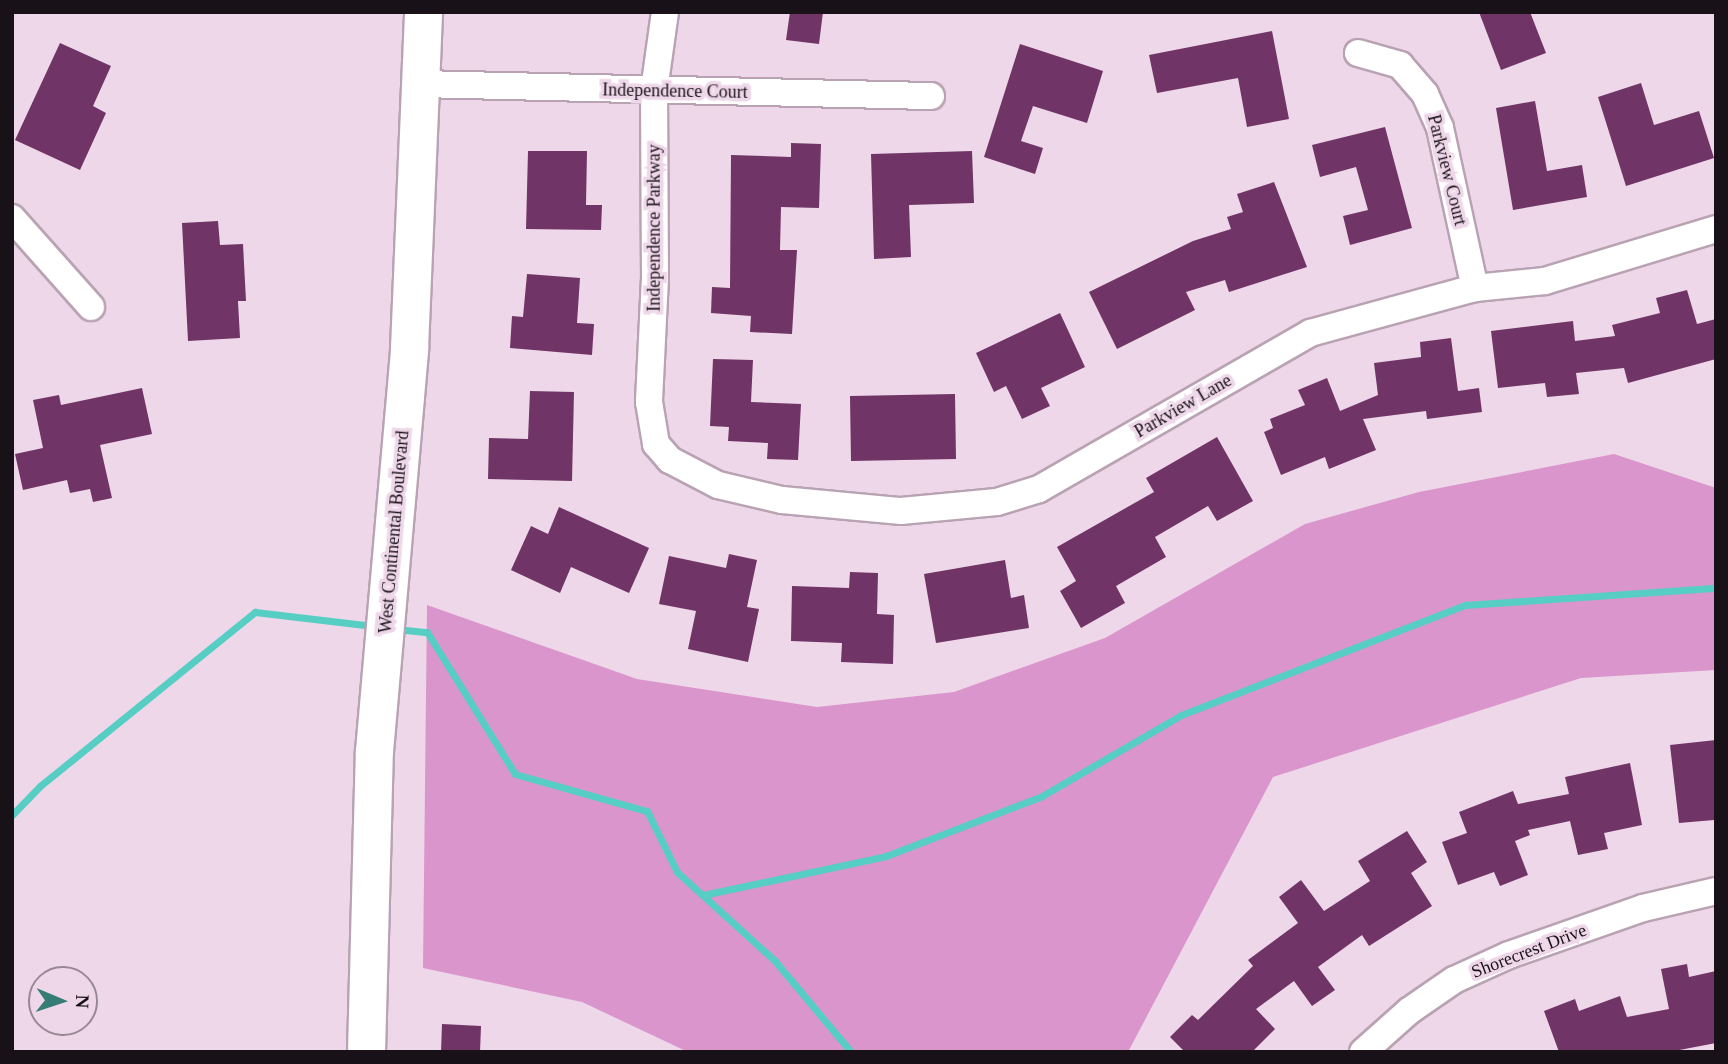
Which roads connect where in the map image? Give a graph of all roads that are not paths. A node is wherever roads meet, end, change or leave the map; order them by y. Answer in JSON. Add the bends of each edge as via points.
{"nodes":[{"id":1,"x":423,"y":12,"type":"edge"},
{"id":2,"x":665,"y":12,"type":"edge"},
{"id":3,"x":1357,"y":53,"type":"dead end"},
{"id":4,"x":420,"y":84,"type":"junction"},
{"id":5,"x":654,"y":90,"type":"junction"},
{"id":6,"x":931,"y":96,"type":"dead end"},
{"id":7,"x":12,"y":218,"type":"edge"},
{"id":8,"x":1716,"y":229,"type":"edge"},
{"id":9,"x":1475,"y":288,"type":"junction"},
{"id":10,"x":91,"y":307,"type":"dead end"},
{"id":11,"x":656,"y":444,"type":"joint"},
{"id":12,"x":1716,"y":891,"type":"edge"},
{"id":13,"x":366,"y":1052,"type":"edge"},
{"id":14,"x":1363,"y":1052,"type":"edge"}],
"edges":[{"from":1,"to":4,"type":"main road","name":"West Continental Boulevard"},
{"from":2,"to":5,"type":"street","name":"Independence Parkway"},
{"from":3,"to":9,"type":"street","name":"Parkview Court","via":[[1400,65],[1425,94],[1440,128]]},
{"from":4,"to":5,"type":"street","name":"Independence Court"},
{"from":4,"to":13,"type":"main road","name":"West Continental Boulevard","via":[[409,348],[377,724]]},
{"from":5,"to":6,"type":"street","name":"Independence Court"},
{"from":5,"to":11,"type":"street","name":"Independence Parkway","via":[[655,278],[649,402]]},
{"from":7,"to":10,"type":"street"},
{"from":8,"to":9,"type":"street","name":"Parkview Lane","via":[[1545,281]]},
{"from":9,"to":11,"type":"street","name":"Parkview Lane","via":[[1310,333],[1039,489],[997,502],[901,511],[782,499],[718,485],[670,460]]},
{"from":12,"to":14,"type":"street","name":"Shorecrest Drive","via":[[1643,908],[1465,975],[1409,1011]]}]}
